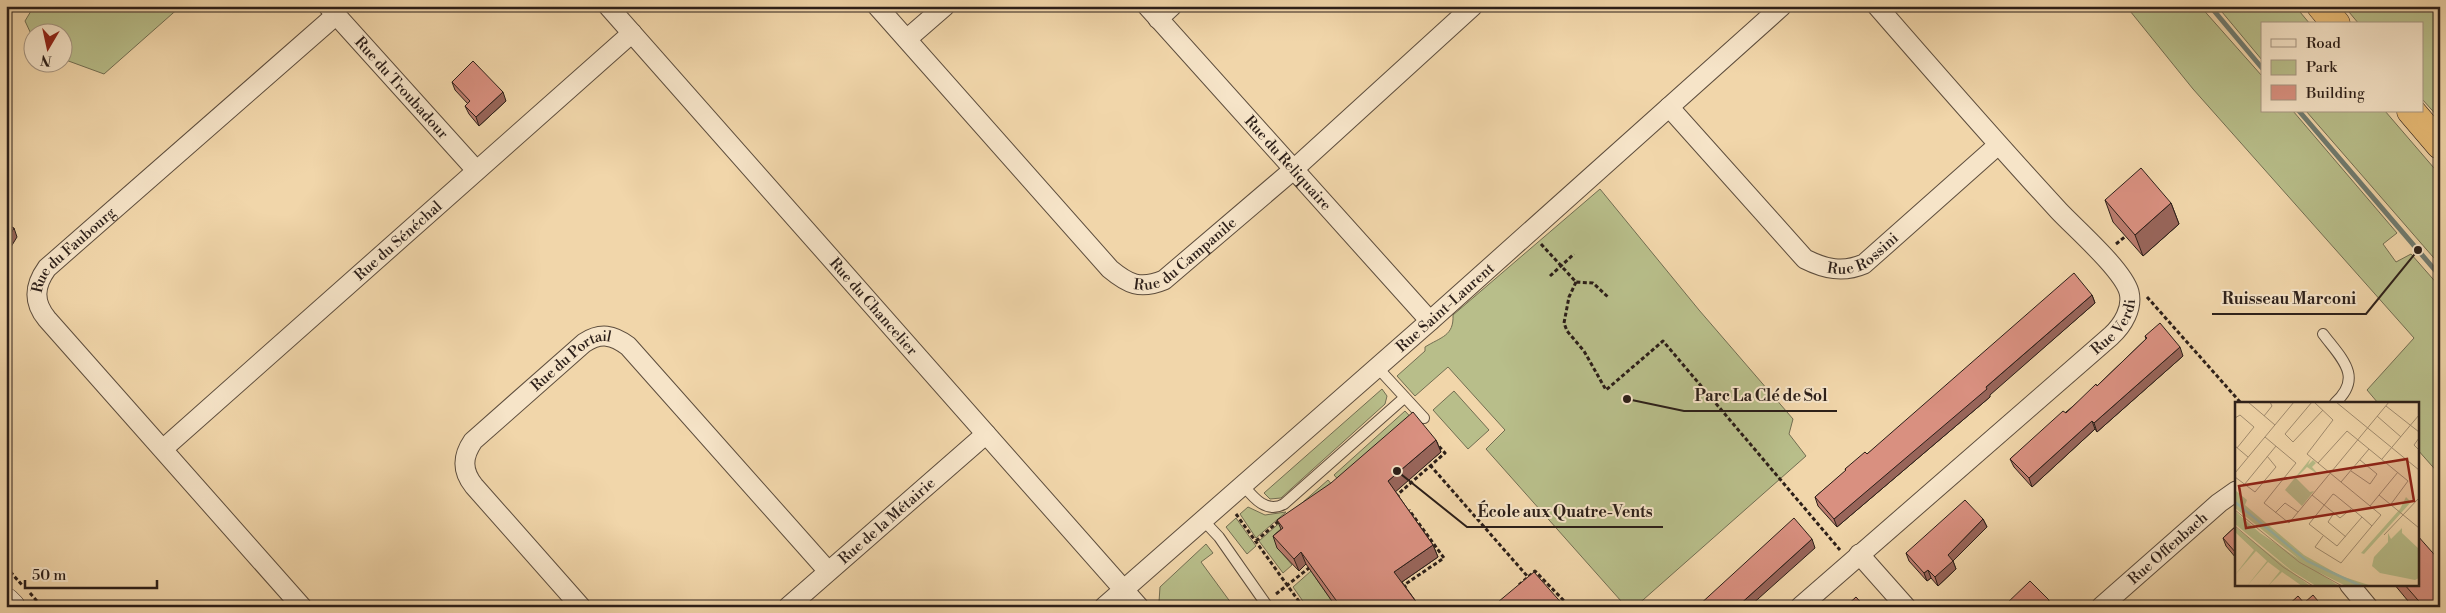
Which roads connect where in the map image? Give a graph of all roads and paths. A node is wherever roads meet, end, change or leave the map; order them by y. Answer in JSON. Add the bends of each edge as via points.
{"nodes":[{"id":1,"x":608,"y":6,"type":"edge"},
{"id":2,"x":877,"y":6,"type":"edge"},
{"id":3,"x":945,"y":6,"type":"edge"},
{"id":4,"x":1172,"y":6,"type":"edge"},
{"id":5,"x":1473,"y":6,"type":"edge"},
{"id":6,"x":1782,"y":6,"type":"edge"},
{"id":7,"x":1876,"y":6,"type":"edge"},
{"id":8,"x":2321,"y":6,"type":"edge"},
{"id":9,"x":332,"y":11,"type":"edge"},
{"id":10,"x":1153,"y":12,"type":"edge"},
{"id":11,"x":2334,"y":22,"type":"edge"},
{"id":12,"x":632,"y":33,"type":"junction"},
{"id":13,"x":907,"y":39,"type":"junction"},
{"id":14,"x":1670,"y":107,"type":"junction"},
{"id":15,"x":2412,"y":112,"type":"edge"},
{"id":16,"x":1998,"y":144,"type":"junction"},
{"id":17,"x":2440,"y":145,"type":"edge"},
{"id":18,"x":476,"y":170,"type":"junction"},
{"id":19,"x":1292,"y":170,"type":"junction"},
{"id":20,"x":1539,"y":242,"type":"dead end"},
{"id":21,"x":1574,"y":254,"type":"dead end"},
{"id":22,"x":1561,"y":266,"type":"junction"},
{"id":23,"x":1550,"y":276,"type":"dead end"},
{"id":24,"x":1576,"y":282,"type":"junction"},
{"id":25,"x":2129,"y":294,"type":"junction"},
{"id":26,"x":1608,"y":297,"type":"dead end"},
{"id":27,"x":1430,"y":321,"type":"junction"},
{"id":28,"x":2323,"y":334,"type":"dead end"},
{"id":29,"x":1377,"y":367,"type":"junction"},
{"id":30,"x":1404,"y":398,"type":"junction"},
{"id":31,"x":2239,"y":402,"type":"edge"},
{"id":32,"x":2336,"y":402,"type":"edge"},
{"id":33,"x":1424,"y":418,"type":"dead end"},
{"id":34,"x":986,"y":434,"type":"junction"},
{"id":35,"x":1433,"y":439,"type":"edge"},
{"id":36,"x":163,"y":449,"type":"junction"},
{"id":37,"x":1430,"y":465,"type":"junction"},
{"id":38,"x":1243,"y":485,"type":"junction"},
{"id":39,"x":2235,"y":492,"type":"edge"},
{"id":40,"x":1236,"y":513,"type":"dead end"},
{"id":41,"x":1203,"y":520,"type":"junction"},
{"id":42,"x":1841,"y":551,"type":"dead end"},
{"id":43,"x":1859,"y":554,"type":"junction"},
{"id":44,"x":1309,"y":568,"type":"edge"},
{"id":45,"x":828,"y":571,"type":"junction"},
{"id":46,"x":1528,"y":577,"type":"junction"},
{"id":47,"x":1288,"y":586,"type":"junction"},
{"id":48,"x":2351,"y":586,"type":"edge"},
{"id":49,"x":1124,"y":589,"type":"junction"},
{"id":50,"x":1514,"y":589,"type":"edge"},
{"id":51,"x":1409,"y":592,"type":"edge"},
{"id":52,"x":6,"y":602,"type":"edge"},
{"id":53,"x":11,"y":607,"type":"edge"},
{"id":54,"x":302,"y":607,"type":"edge"},
{"id":55,"x":581,"y":607,"type":"edge"},
{"id":56,"x":788,"y":607,"type":"edge"},
{"id":57,"x":1104,"y":607,"type":"edge"},
{"id":58,"x":1139,"y":607,"type":"edge"},
{"id":59,"x":1268,"y":607,"type":"edge"},
{"id":60,"x":1304,"y":607,"type":"edge"},
{"id":61,"x":1570,"y":607,"type":"edge"},
{"id":62,"x":1800,"y":607,"type":"edge"},
{"id":63,"x":1906,"y":607,"type":"edge"},
{"id":64,"x":2101,"y":607,"type":"edge"},
{"id":65,"x":2368,"y":607,"type":"edge"}],
"edges":[{"from":1,"to":12,"type":"street","name":"Rue du Chancelier"},
{"from":2,"to":13,"type":"street","name":"Rue du Campanile"},
{"from":3,"to":13,"type":"street"},
{"from":4,"to":10,"type":"street"},
{"from":5,"to":19,"type":"street","name":"Rue du Campanile"},
{"from":6,"to":14,"type":"street","name":"Rue Saint-Laurent"},
{"from":7,"to":16,"type":"street","name":"Rue Verdi"},
{"from":8,"to":11,"type":"highway"},
{"from":9,"to":18,"type":"street","name":"Rue du Troubadour"},
{"from":9,"to":36,"type":"street","name":"Rue du Faubourg","via":[[47,268],[37,284],[40,310]]},
{"from":10,"to":19,"type":"street","name":"Rue du Reliquaire"},
{"from":12,"to":18,"type":"street","name":"Rue du Sénéchal"},
{"from":12,"to":34,"type":"street","name":"Rue du Chancelier"},
{"from":13,"to":19,"type":"street","name":"Rue du Campanile","via":[[1110,269],[1125,281],[1151,286],[1164,280]]},
{"from":14,"to":16,"type":"street","name":"Rue Rossini","via":[[1805,259],[1833,269],[1850,270],[1864,264]]},
{"from":14,"to":27,"type":"street","name":"Rue Saint-Laurent"},
{"from":15,"to":17,"type":"highway"},
{"from":16,"to":25,"type":"street","name":"Rue Verdi","via":[[2102,255],[2124,282]]},
{"from":18,"to":36,"type":"street","name":"Rue du Sénéchal"},
{"from":19,"to":27,"type":"street","name":"Rue du Reliquaire"},
{"from":20,"to":22,"type":"path"},
{"from":21,"to":22,"type":"path"},
{"from":22,"to":23,"type":"path"},
{"from":22,"to":24,"type":"path"},
{"from":24,"to":26,"type":"path","via":[[1593,283]]},
{"from":24,"to":42,"type":"path","via":[[1569,297],[1564,323],[1584,350],[1606,390],[1663,341]]},
{"from":25,"to":31,"type":"path","via":[[2150,298]]},
{"from":25,"to":43,"type":"street","name":"Rue Verdi","via":[[2130,302],[2123,322],[2111,336]]},
{"from":27,"to":29,"type":"street","name":"Rue Saint-Laurent"},
{"from":28,"to":32,"type":"lane","via":[[2347,365],[2350,376],[2344,395]]},
{"from":29,"to":30,"type":"lane"},
{"from":29,"to":38,"type":"street","name":"Rue Saint-Laurent"},
{"from":30,"to":33,"type":"lane"},
{"from":30,"to":38,"type":"lane","via":[[1280,506],[1262,504]]},
{"from":34,"to":45,"type":"street","name":"Rue de la Métairie"},
{"from":34,"to":49,"type":"street","name":"Rue du Chancelier"},
{"from":35,"to":37,"type":"path","via":[[1444,452]]},
{"from":36,"to":54,"type":"street","name":"Rue du Faubourg"},
{"from":37,"to":46,"type":"path"},
{"from":37,"to":51,"type":"path","via":[[1397,495],[1444,558],[1404,585]]},
{"from":38,"to":41,"type":"street","name":"Rue Saint-Laurent"},
{"from":39,"to":64,"type":"street","name":"Rue Offenbach"},
{"from":40,"to":47,"type":"path"},
{"from":41,"to":49,"type":"street","name":"Rue Saint-Laurent"},
{"from":41,"to":59,"type":"lane","via":[[1219,537]]},
{"from":43,"to":62,"type":"street","name":"Rue Verdi"},
{"from":43,"to":63,"type":"street"},
{"from":44,"to":47,"type":"path"},
{"from":45,"to":55,"type":"street","name":"Rue du Portail","via":[[628,346],[613,336],[605,335],[584,343],[469,447],[465,460],[465,472],[474,486]]},
{"from":45,"to":56,"type":"street","name":"Rue de la Métairie"},
{"from":46,"to":50,"type":"path"},
{"from":46,"to":61,"type":"path","via":[[1536,571]]},
{"from":47,"to":60,"type":"path"},
{"from":48,"to":65,"type":"street"},
{"from":49,"to":57,"type":"street","name":"Rue Saint-Laurent"},
{"from":49,"to":58,"type":"street","name":"Rue du Chancelier"},
{"from":52,"to":53,"type":"street"}]}
